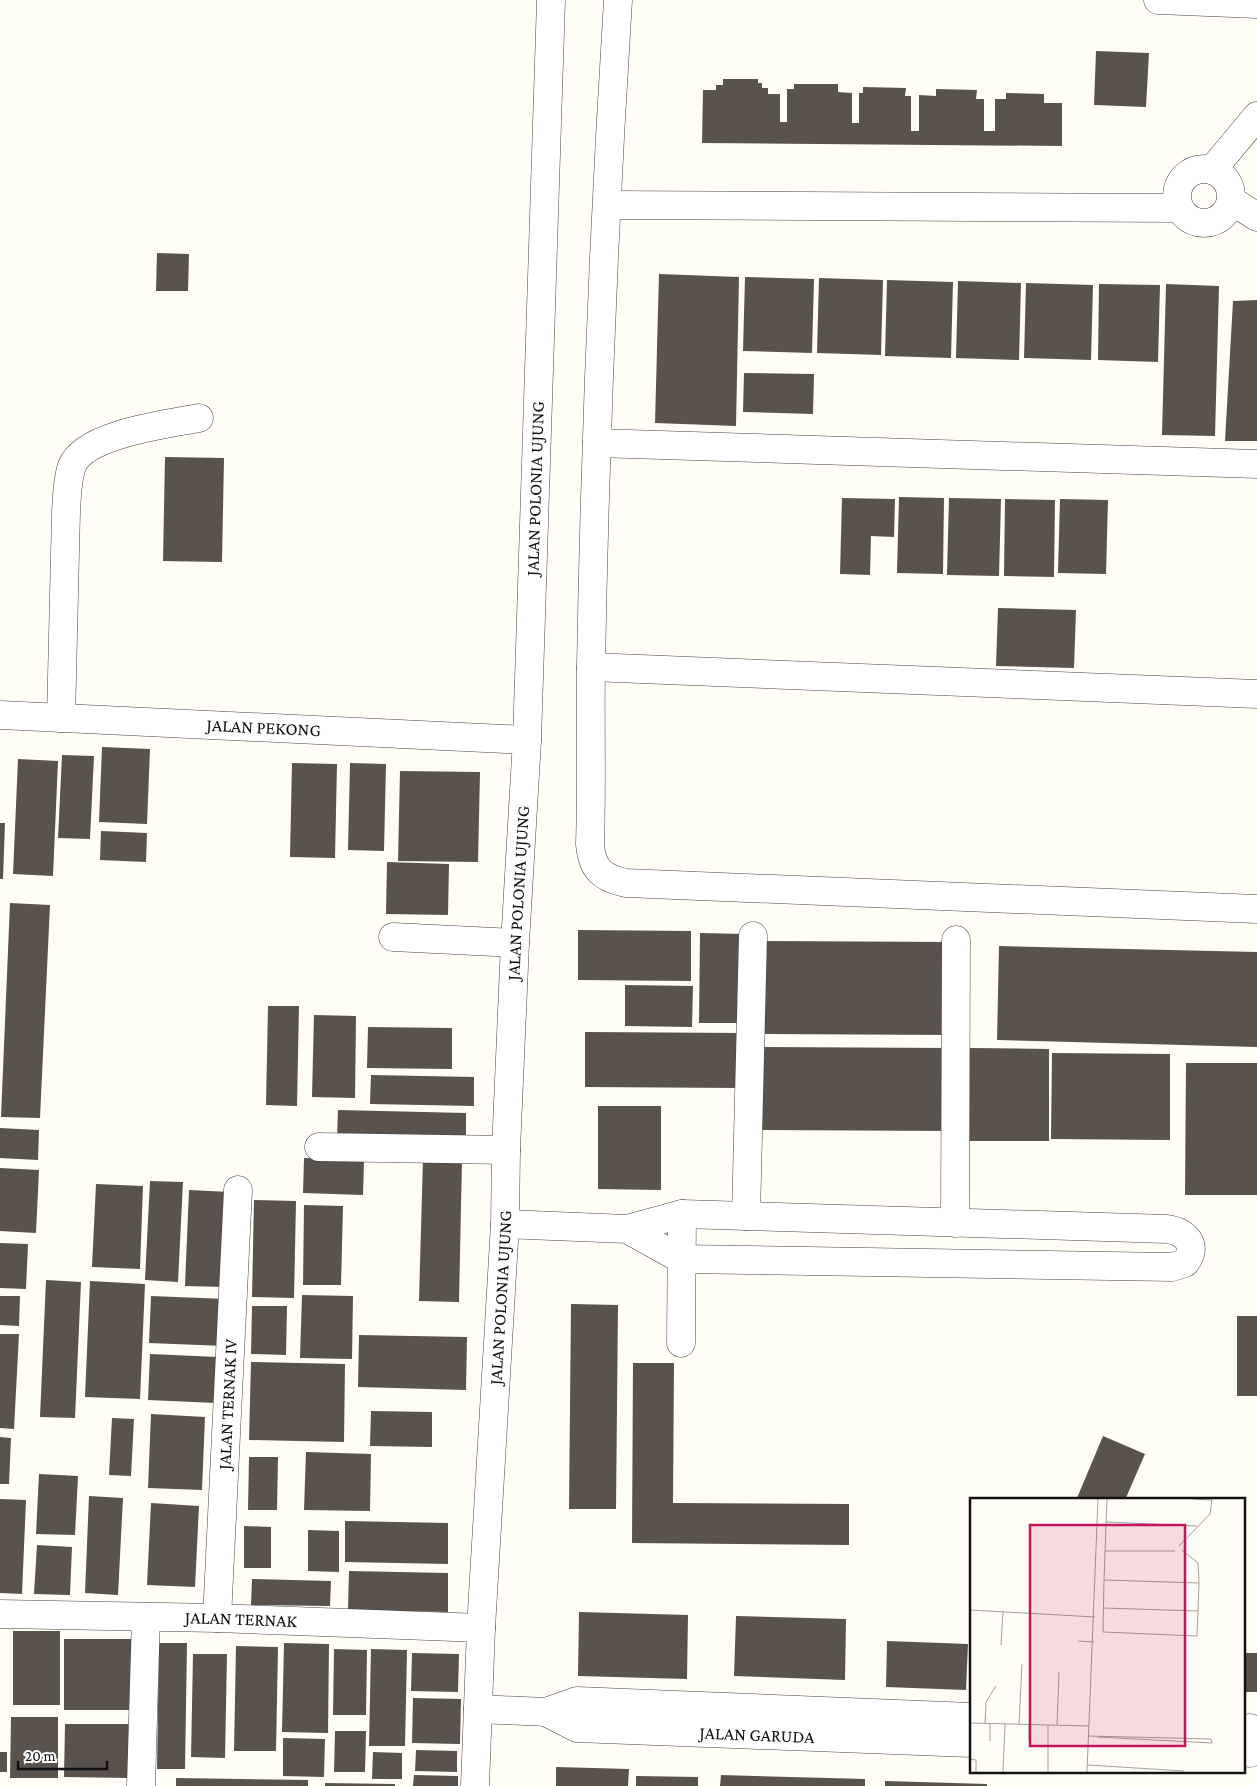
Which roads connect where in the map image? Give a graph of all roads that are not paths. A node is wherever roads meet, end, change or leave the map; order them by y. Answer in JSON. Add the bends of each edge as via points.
{"nodes":[{"id":1,"x":551,"y":0,"type":"edge"},
{"id":2,"x":618,"y":0,"type":"edge"},
{"id":3,"x":1158,"y":0,"type":"edge"},
{"id":4,"x":1257,"y":4,"type":"edge"},
{"id":5,"x":1257,"y":116,"type":"edge"},
{"id":6,"x":1212,"y":170,"type":"junction"},
{"id":7,"x":1231,"y":200,"type":"junction"},
{"id":8,"x":607,"y":205,"type":"junction"},
{"id":9,"x":1179,"y":208,"type":"junction"},
{"id":10,"x":1257,"y":216,"type":"edge"},
{"id":11,"x":199,"y":418,"type":"dead end"},
{"id":12,"x":597,"y":443,"type":"junction"},
{"id":13,"x":1257,"y":464,"type":"edge"},
{"id":14,"x":591,"y":667,"type":"junction"},
{"id":15,"x":1257,"y":694,"type":"edge"},
{"id":16,"x":0,"y":715,"type":"edge"},
{"id":17,"x":61,"y":718,"type":"junction"},
{"id":18,"x":526,"y":740,"type":"junction"},
{"id":19,"x":1257,"y":910,"type":"edge"},
{"id":20,"x":753,"y":936,"type":"dead end"},
{"id":21,"x":393,"y":937,"type":"dead end"},
{"id":22,"x":956,"y":940,"type":"dead end"},
{"id":23,"x":515,"y":943,"type":"junction"},
{"id":24,"x":319,"y":1147,"type":"dead end"},
{"id":25,"x":506,"y":1150,"type":"junction"},
{"id":26,"x":238,"y":1190,"type":"dead end"},
{"id":27,"x":682,"y":1214,"type":"junction"},
{"id":28,"x":746,"y":1216,"type":"junction"},
{"id":29,"x":955,"y":1222,"type":"junction"},
{"id":30,"x":505,"y":1224,"type":"junction"},
{"id":31,"x":627,"y":1229,"type":"junction"},
{"id":32,"x":680,"y":1260,"type":"junction"},
{"id":33,"x":681,"y":1343,"type":"dead end"},
{"id":34,"x":0,"y":1614,"type":"edge"},
{"id":35,"x":146,"y":1617,"type":"junction"},
{"id":36,"x":216,"y":1618,"type":"junction"},
{"id":37,"x":482,"y":1628,"type":"junction"},
{"id":38,"x":577,"y":1701,"type":"junction"},
{"id":39,"x":478,"y":1710,"type":"junction"},
{"id":40,"x":546,"y":1712,"type":"junction"},
{"id":41,"x":970,"y":1716,"type":"edge"},
{"id":42,"x":917,"y":1727,"type":"junction"},
{"id":43,"x":576,"y":1728,"type":"junction"},
{"id":44,"x":970,"y":1743,"type":"edge"},
{"id":45,"x":141,"y":1786,"type":"edge"},
{"id":46,"x":475,"y":1786,"type":"edge"}],
"edges":[{"from":1,"to":18,"type":"street","name":"JALAN POLONIA UJUNG"},
{"from":2,"to":8,"type":"street"},
{"from":3,"to":4,"type":"street"},
{"from":5,"to":6,"type":"street"},
{"from":6,"to":7,"type":"street","via":[[1227,181]]},
{"from":6,"to":9,"type":"street","via":[[1199,169],[1183,179],[1176,195]]},
{"from":7,"to":9,"type":"street","via":[[1219,220],[1208,224],[1186,218]]},
{"from":7,"to":10,"type":"street"},
{"from":8,"to":9,"type":"street"},
{"from":8,"to":12,"type":"street"},
{"from":11,"to":17,"type":"street","via":[[99,441],[79,454],[72,466],[66,512]]},
{"from":12,"to":13,"type":"street"},
{"from":12,"to":14,"type":"street"},
{"from":14,"to":15,"type":"street"},
{"from":14,"to":19,"type":"street","via":[[591,856],[595,867],[615,881]]},
{"from":16,"to":17,"type":"street","name":"JALAN PEKONG"},
{"from":17,"to":18,"type":"street","name":"JALAN PEKONG"},
{"from":18,"to":23,"type":"street","name":"JALAN POLONIA UJUNG"},
{"from":20,"to":28,"type":"street"},
{"from":21,"to":23,"type":"street"},
{"from":22,"to":29,"type":"street"},
{"from":23,"to":25,"type":"street","name":"JALAN POLONIA UJUNG"},
{"from":24,"to":25,"type":"street"},
{"from":25,"to":30,"type":"street","name":"JALAN POLONIA UJUNG"},
{"from":26,"to":36,"type":"street","name":"JALAN TERNAK IV"},
{"from":27,"to":28,"type":"street"},
{"from":27,"to":31,"type":"street"},
{"from":27,"to":32,"type":"street"},
{"from":28,"to":29,"type":"street"},
{"from":29,"to":32,"type":"street","via":[[1167,1229],[1187,1237],[1190,1256],[1182,1265],[1172,1267]]},
{"from":30,"to":31,"type":"street"},
{"from":30,"to":37,"type":"street","name":"JALAN POLONIA UJUNG"},
{"from":31,"to":32,"type":"street"},
{"from":32,"to":33,"type":"street"},
{"from":34,"to":35,"type":"street","name":"JALAN TERNAK"},
{"from":35,"to":36,"type":"street","name":"JALAN TERNAK"},
{"from":35,"to":45,"type":"street"},
{"from":36,"to":37,"type":"street","name":"JALAN TERNAK"},
{"from":37,"to":39,"type":"street","name":"JALAN POLONIA UJUNG"},
{"from":38,"to":40,"type":"street","name":"JALAN GARUDA"},
{"from":38,"to":42,"type":"street","name":"JALAN GARUDA"},
{"from":38,"to":43,"type":"street"},
{"from":39,"to":40,"type":"street","name":"JALAN GARUDA"},
{"from":39,"to":46,"type":"street","name":"JALAN POLONIA UJUNG"},
{"from":40,"to":43,"type":"street","name":"JALAN GARUDA"},
{"from":41,"to":42,"type":"street","name":"JALAN GARUDA"},
{"from":42,"to":43,"type":"street","name":"JALAN GARUDA"},
{"from":42,"to":44,"type":"street","name":"JALAN GARUDA"}]}
